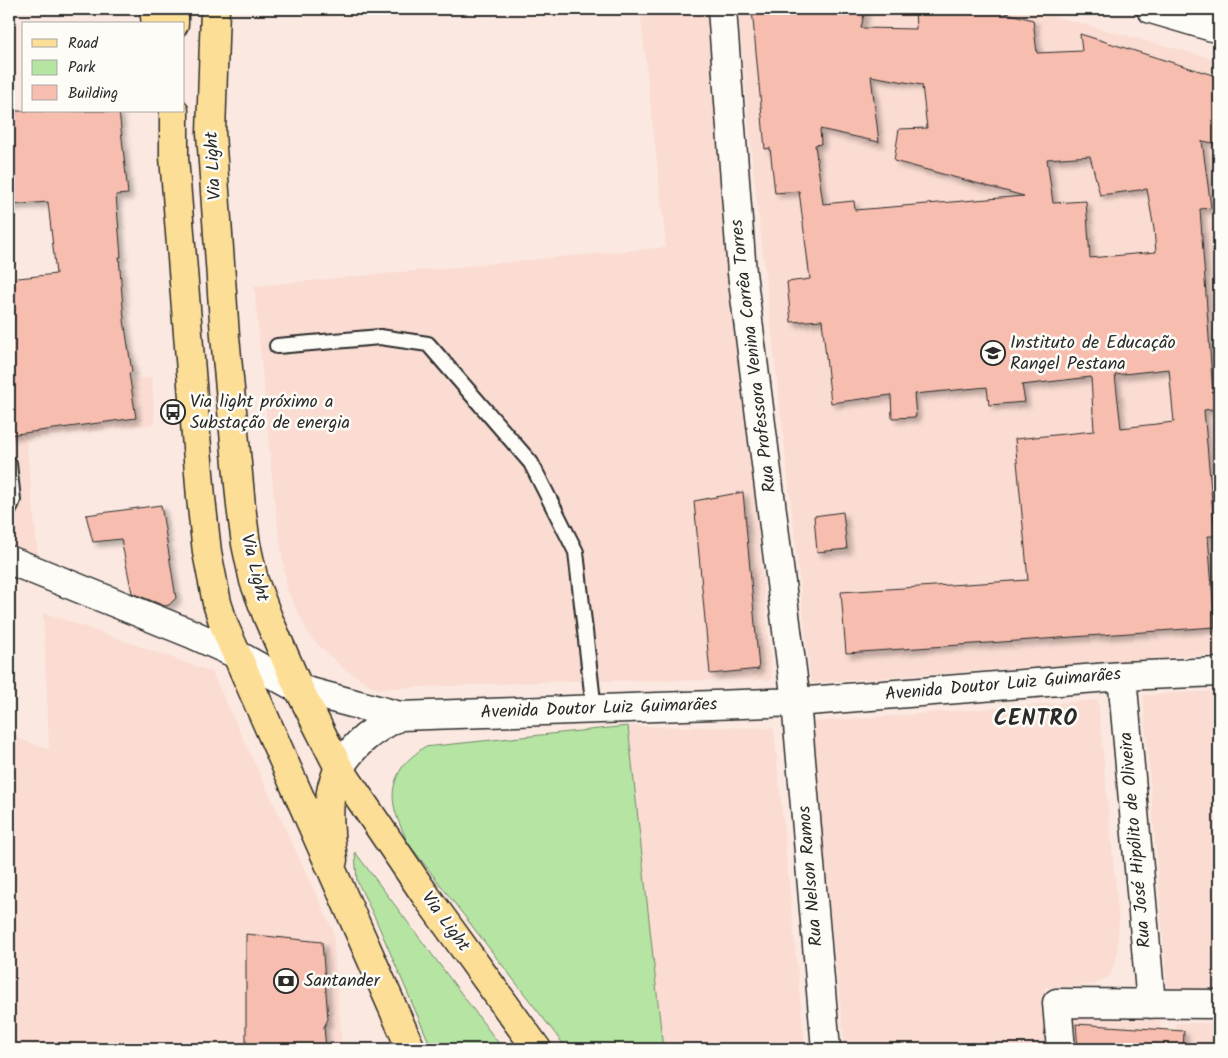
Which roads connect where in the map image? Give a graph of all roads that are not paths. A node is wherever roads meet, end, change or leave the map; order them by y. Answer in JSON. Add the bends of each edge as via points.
{"nodes":[{"id":1,"x":154,"y":9,"type":"edge"},
{"id":2,"x":174,"y":9,"type":"edge"},
{"id":3,"x":215,"y":9,"type":"edge"},
{"id":4,"x":722,"y":9,"type":"edge"},
{"id":5,"x":1151,"y":9,"type":"edge"},
{"id":6,"x":156,"y":22,"type":"edge"},
{"id":7,"x":174,"y":22,"type":"edge"},
{"id":8,"x":1219,"y":29,"type":"edge"},
{"id":9,"x":168,"y":112,"type":"edge"},
{"id":10,"x":174,"y":112,"type":"edge"},
{"id":11,"x":174,"y":157,"type":"junction"},
{"id":12,"x":277,"y":346,"type":"dead end"},
{"id":13,"x":9,"y":464,"type":"edge"},
{"id":14,"x":9,"y":510,"type":"edge"},
{"id":15,"x":9,"y":560,"type":"edge"},
{"id":16,"x":236,"y":654,"type":"junction"},
{"id":17,"x":1219,"y":672,"type":"edge"},
{"id":18,"x":1122,"y":676,"type":"junction"},
{"id":19,"x":299,"y":689,"type":"junction"},
{"id":20,"x":796,"y":702,"type":"junction"},
{"id":21,"x":594,"y":710,"type":"junction"},
{"id":22,"x":400,"y":716,"type":"junction"},
{"id":23,"x":339,"y":768,"type":"junction"},
{"id":24,"x":338,"y":888,"type":"junction"},
{"id":25,"x":1151,"y":1004,"type":"junction"},
{"id":26,"x":1219,"y":1004,"type":"edge"},
{"id":27,"x":411,"y":1049,"type":"edge"},
{"id":28,"x":537,"y":1049,"type":"edge"},
{"id":29,"x":826,"y":1049,"type":"edge"},
{"id":30,"x":1061,"y":1049,"type":"edge"}],
"edges":[{"from":1,"to":6,"type":"main road"},
{"from":2,"to":7,"type":"main road"},
{"from":3,"to":19,"type":"main road","name":"Via Light","via":[[211,133],[242,516],[254,581]]},
{"from":4,"to":20,"type":"street","name":"Rua Professora Venina Corrêa Torres","via":[[742,273]]},
{"from":5,"to":8,"type":"street"},
{"from":9,"to":11,"type":"main road"},
{"from":10,"to":11,"type":"main road"},
{"from":11,"to":16,"type":"main road","via":[[207,552],[224,628]]},
{"from":12,"to":21,"type":"lane","via":[[380,336],[428,344],[531,463],[576,552]]},
{"from":13,"to":14,"type":"lane","via":[[13,500]]},
{"from":15,"to":16,"type":"street","name":"Avenida Doutor Luiz Guimarães"},
{"from":16,"to":19,"type":"street","name":"Avenida Doutor Luiz Guimarães"},
{"from":16,"to":24,"type":"main road"},
{"from":17,"to":18,"type":"street","name":"Avenida Doutor Luiz Guimarães"},
{"from":18,"to":20,"type":"street","name":"Avenida Doutor Luiz Guimarães"},
{"from":18,"to":25,"type":"street","name":"Rua José Hipólito de Oliveira"},
{"from":19,"to":22,"type":"street","name":"Avenida Doutor Luiz Guimarães"},
{"from":19,"to":23,"type":"main road","name":"Via Light"},
{"from":20,"to":21,"type":"street","name":"Avenida Doutor Luiz Guimarães"},
{"from":20,"to":29,"type":"street","name":"Rua Nelson Ramos"},
{"from":21,"to":22,"type":"street","name":"Avenida Doutor Luiz Guimarães"},
{"from":22,"to":23,"type":"street","via":[[359,742]]},
{"from":23,"to":24,"type":"main road","via":[[332,788],[330,828]]},
{"from":23,"to":28,"type":"main road","name":"Via Light"},
{"from":24,"to":27,"type":"main road"},
{"from":25,"to":26,"type":"street"},
{"from":25,"to":30,"type":"street","via":[[1056,1003]]}]}
